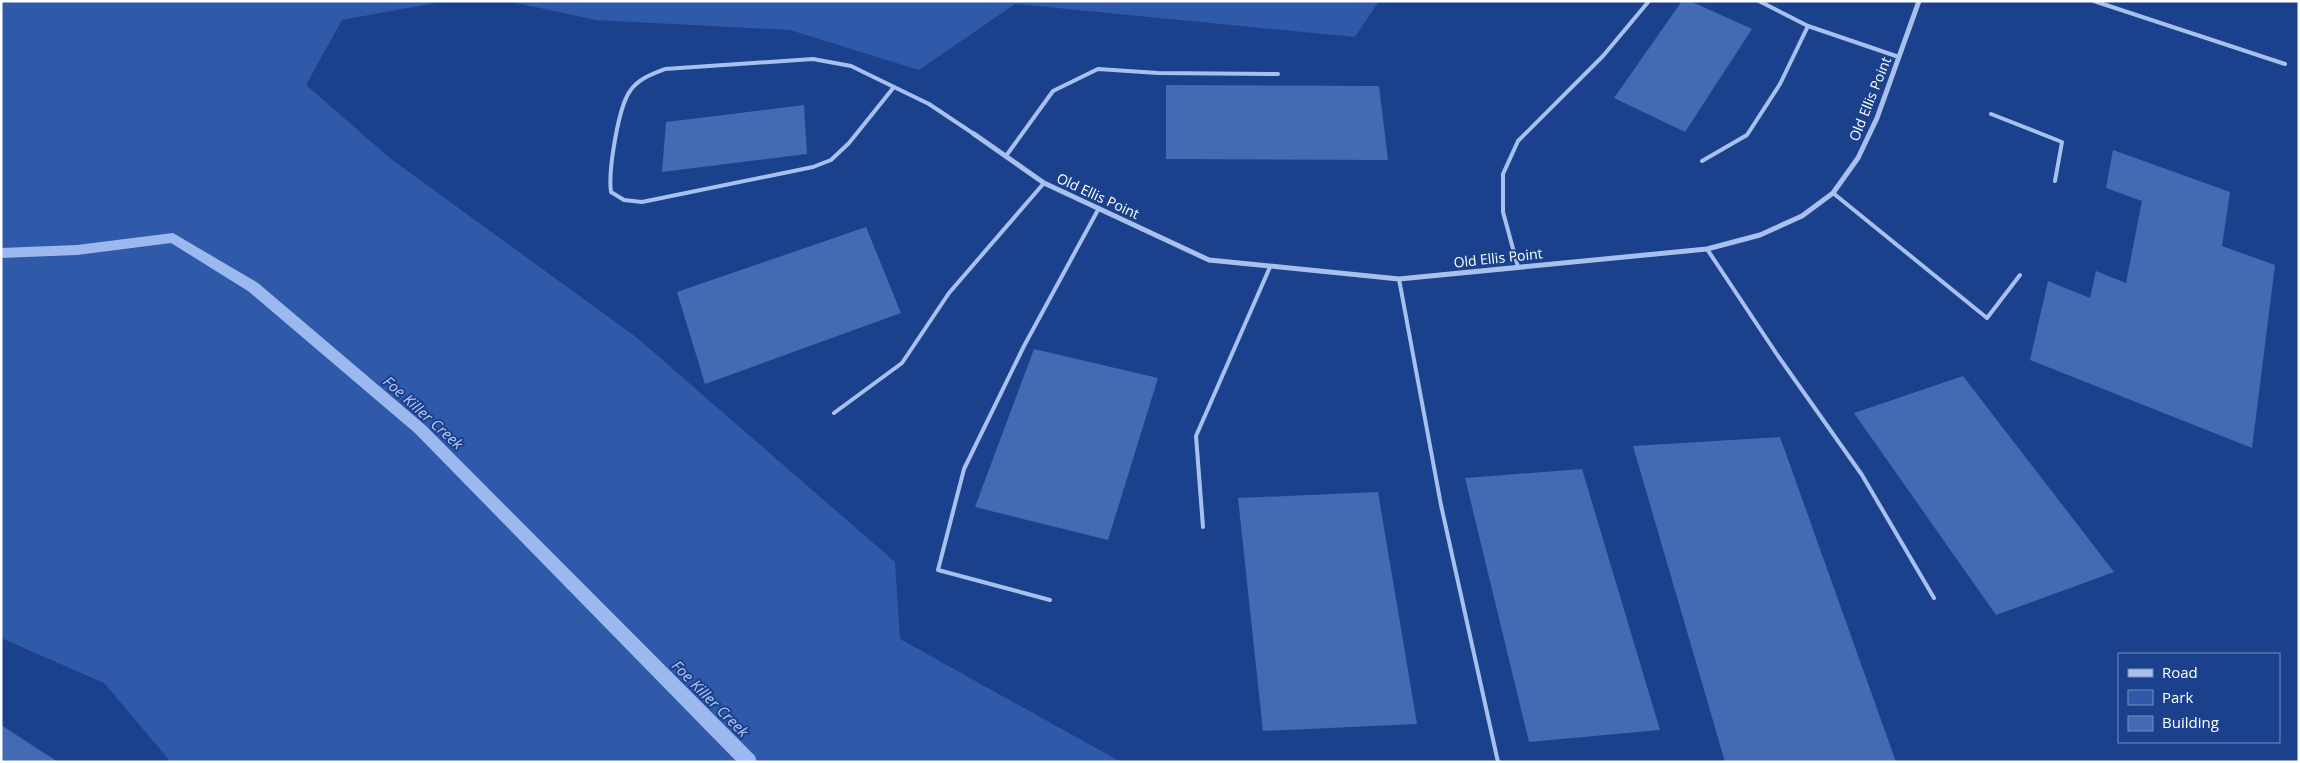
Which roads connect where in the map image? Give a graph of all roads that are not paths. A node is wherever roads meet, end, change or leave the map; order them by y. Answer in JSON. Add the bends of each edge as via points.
{"nodes":[{"id":1,"x":1649,"y":1,"type":"edge"},
{"id":2,"x":1759,"y":1,"type":"edge"},
{"id":3,"x":1918,"y":1,"type":"edge"},
{"id":4,"x":2094,"y":1,"type":"edge"},
{"id":5,"x":1808,"y":26,"type":"junction"},
{"id":6,"x":1899,"y":57,"type":"junction"},
{"id":7,"x":2286,"y":64,"type":"dead end"},
{"id":8,"x":1278,"y":74,"type":"dead end"},
{"id":9,"x":894,"y":87,"type":"junction"},
{"id":10,"x":1991,"y":114,"type":"dead end"},
{"id":11,"x":974,"y":134,"type":"joint"},
{"id":12,"x":1006,"y":156,"type":"junction"},
{"id":13,"x":1702,"y":161,"type":"dead end"},
{"id":14,"x":2055,"y":181,"type":"dead end"},
{"id":15,"x":1044,"y":183,"type":"junction"},
{"id":16,"x":1833,"y":193,"type":"junction"},
{"id":17,"x":1099,"y":208,"type":"junction"},
{"id":18,"x":1707,"y":249,"type":"junction"},
{"id":19,"x":1270,"y":266,"type":"junction"},
{"id":20,"x":1518,"y":267,"type":"junction"},
{"id":21,"x":2020,"y":275,"type":"dead end"},
{"id":22,"x":1399,"y":279,"type":"junction"},
{"id":23,"x":834,"y":412,"type":"dead end"},
{"id":24,"x":1204,"y":527,"type":"dead end"},
{"id":25,"x":1934,"y":598,"type":"dead end"},
{"id":26,"x":1050,"y":600,"type":"dead end"},
{"id":27,"x":1498,"y":762,"type":"edge"}],
"edges":[{"from":1,"to":20,"type":"lane","via":[[1597,62],[1518,140],[1503,174],[1503,212]]},
{"from":2,"to":5,"type":"lane"},
{"from":3,"to":6,"type":"street","name":"Old Ellis Point"},
{"from":4,"to":7,"type":"lane"},
{"from":5,"to":6,"type":"lane"},
{"from":5,"to":13,"type":"lane","via":[[1780,84],[1747,135]]},
{"from":6,"to":16,"type":"street","name":"Old Ellis Point","via":[[1858,158]]},
{"from":8,"to":12,"type":"lane","via":[[1098,69],[1053,92]]},
{"from":9,"to":9,"type":"lane","via":[[851,66],[813,59],[665,69],[646,76],[630,90],[623,106],[609,178],[611,192],[624,200],[642,202],[813,167],[831,160],[849,143]]},
{"from":9,"to":11,"type":"lane","via":[[929,104]]},
{"from":10,"to":14,"type":"lane","via":[[2062,142]]},
{"from":11,"to":12,"type":"street","name":"Old Ellis Point"},
{"from":12,"to":15,"type":"street","name":"Old Ellis Point"},
{"from":15,"to":17,"type":"street","name":"Old Ellis Point"},
{"from":15,"to":23,"type":"lane","via":[[949,293],[902,363]]},
{"from":16,"to":18,"type":"street","name":"Old Ellis Point","via":[[1802,216],[1760,234]]},
{"from":16,"to":21,"type":"lane","via":[[1987,318]]},
{"from":17,"to":19,"type":"street","name":"Old Ellis Point","via":[[1209,260]]},
{"from":17,"to":26,"type":"lane","via":[[1024,346],[964,469],[938,570]]},
{"from":18,"to":20,"type":"street","name":"Old Ellis Point"},
{"from":18,"to":25,"type":"lane","via":[[1862,475]]},
{"from":19,"to":22,"type":"street","name":"Old Ellis Point"},
{"from":19,"to":24,"type":"lane","via":[[1196,436]]},
{"from":20,"to":22,"type":"street","name":"Old Ellis Point"},
{"from":22,"to":27,"type":"lane","via":[[1441,505]]}]}
